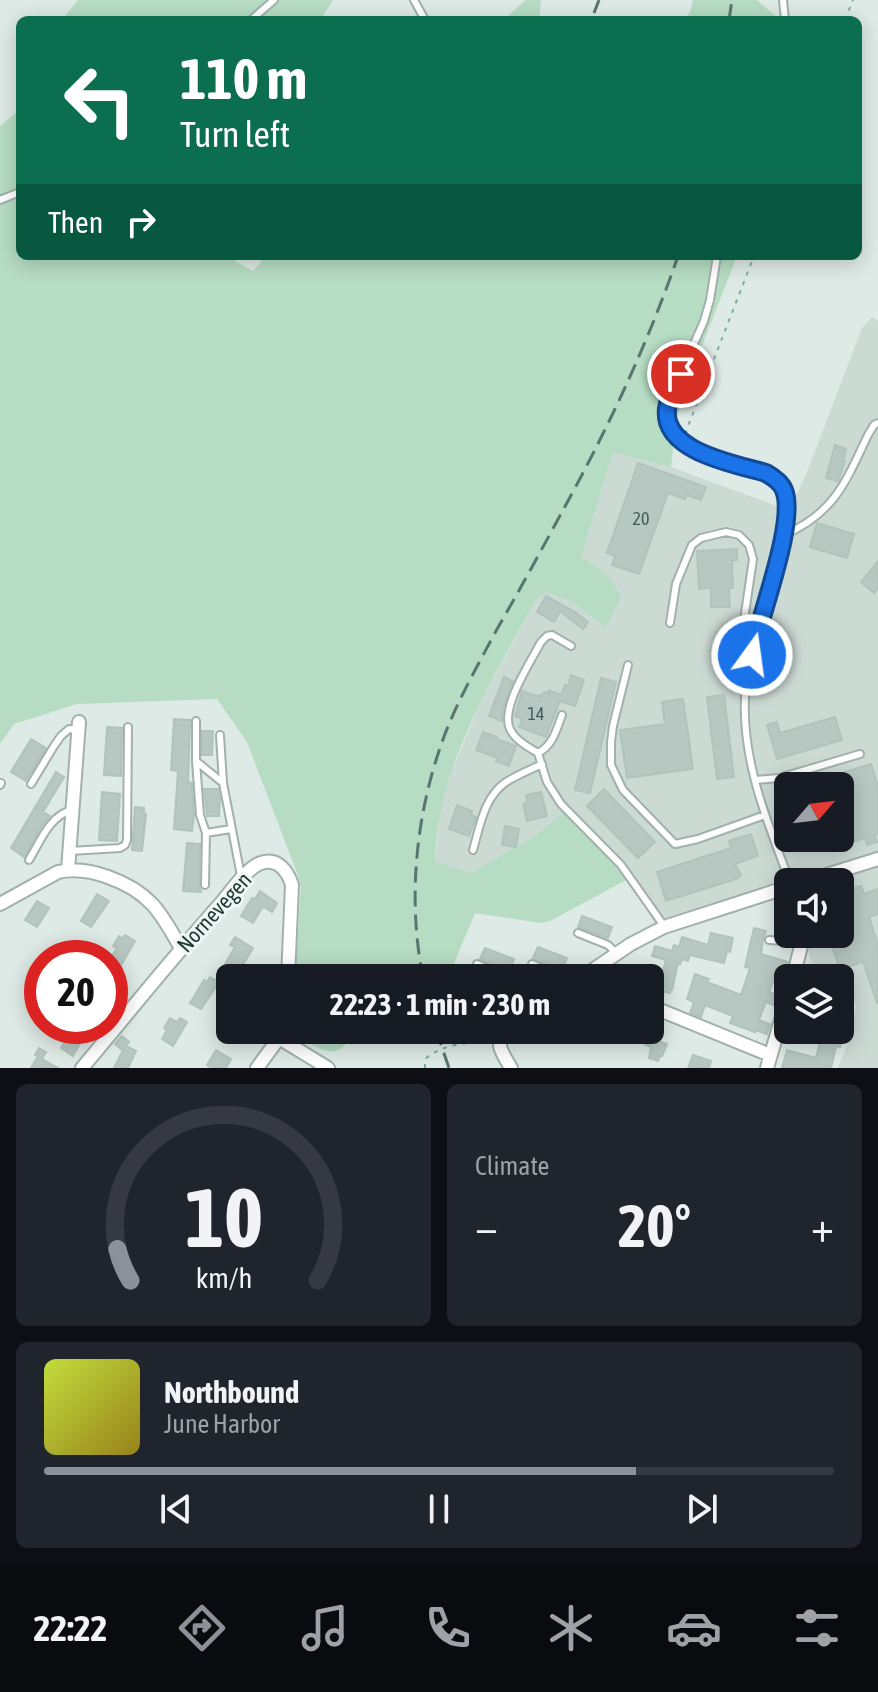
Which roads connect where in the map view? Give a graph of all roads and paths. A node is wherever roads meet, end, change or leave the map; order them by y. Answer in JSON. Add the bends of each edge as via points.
{"nodes":[{"id":1,"x":274,"y":0,"type":"edge"},
{"id":2,"x":256,"y":16,"type":"edge"},
{"id":3,"x":716,"y":260,"type":"edge"},
{"id":4,"x":752,"y":260,"type":"edge"},
{"id":5,"x":878,"y":423,"type":"edge"},
{"id":6,"x":682,"y":443,"type":"junction"},
{"id":7,"x":784,"y":535,"type":"junction"},
{"id":8,"x":670,"y":623,"type":"dead end"},
{"id":9,"x":571,"y":646,"type":"dead end"},
{"id":10,"x":628,"y":665,"type":"dead end"},
{"id":11,"x":749,"y":672,"type":"junction"},
{"id":12,"x":562,"y":715,"type":"dead end"},
{"id":13,"x":196,"y":721,"type":"dead end"},
{"id":14,"x":79,"y":726,"type":"joint"},
{"id":15,"x":128,"y":727,"type":"dead end"},
{"id":16,"x":220,"y":735,"type":"dead end"},
{"id":17,"x":538,"y":753,"type":"junction"},
{"id":18,"x":860,"y":754,"type":"dead end"},
{"id":19,"x":196,"y":761,"type":"junction"},
{"id":20,"x":542,"y":764,"type":"junction"},
{"id":21,"x":755,"y":780,"type":"junction"},
{"id":22,"x":223,"y":783,"type":"junction"},
{"id":23,"x":31,"y":784,"type":"dead end"},
{"id":24,"x":73,"y":810,"type":"junction"},
{"id":25,"x":765,"y":815,"type":"junction"},
{"id":26,"x":231,"y":829,"type":"junction"},
{"id":27,"x":206,"y":833,"type":"junction"},
{"id":28,"x":473,"y":850,"type":"dead end"},
{"id":29,"x":70,"y":851,"type":"junction"},
{"id":30,"x":878,"y":859,"type":"edge"},
{"id":31,"x":29,"y":860,"type":"dead end"},
{"id":32,"x":783,"y":868,"type":"edge"},
{"id":33,"x":849,"y":868,"type":"edge"},
{"id":34,"x":68,"y":870,"type":"junction"},
{"id":35,"x":242,"y":880,"type":"junction"},
{"id":36,"x":205,"y":885,"type":"dead end"},
{"id":37,"x":774,"y":889,"type":"edge"},
{"id":38,"x":0,"y":904,"type":"edge"},
{"id":39,"x":664,"y":927,"type":"junction"},
{"id":40,"x":578,"y":933,"type":"dead end"},
{"id":41,"x":769,"y":940,"type":"dead end"},
{"id":42,"x":774,"y":940,"type":"edge"},
{"id":43,"x":181,"y":948,"type":"junction"},
{"id":44,"x":616,"y":953,"type":"junction"},
{"id":45,"x":289,"y":964,"type":"edge"},
{"id":46,"x":601,"y":964,"type":"edge"},
{"id":47,"x":664,"y":1013,"type":"edge"},
{"id":48,"x":273,"y":1044,"type":"edge"},
{"id":49,"x":294,"y":1044,"type":"edge"},
{"id":50,"x":464,"y":1044,"type":"edge"},
{"id":51,"x":500,"y":1044,"type":"edge"},
{"id":52,"x":769,"y":1062,"type":"edge"},
{"id":53,"x":82,"y":1068,"type":"edge"},
{"id":54,"x":257,"y":1068,"type":"edge"},
{"id":55,"x":328,"y":1068,"type":"edge"},
{"id":56,"x":425,"y":1068,"type":"edge"},
{"id":57,"x":511,"y":1068,"type":"edge"}],
"edges":[{"from":1,"to":2,"type":"lane"},
{"from":3,"to":6,"type":"lane","via":[[704,321],[666,412],[672,433]]},
{"from":4,"to":6,"type":"path"},
{"from":5,"to":7,"type":"lane","via":[[837,496],[818,516]]},
{"from":6,"to":7,"type":"lane","via":[[775,478],[784,487],[787,503]]},
{"from":7,"to":11,"type":"lane"},
{"from":8,"to":11,"type":"lane","via":[[676,584],[692,545],[726,532],[739,535],[753,559],[743,627]]},
{"from":9,"to":17,"type":"lane","via":[[547,636],[516,690],[509,729]]},
{"from":10,"to":25,"type":"lane","via":[[610,758],[630,798],[675,844]]},
{"from":11,"to":21,"type":"lane","via":[[746,723]]},
{"from":12,"to":17,"type":"lane","via":[[552,741]]},
{"from":13,"to":19,"type":"lane"},
{"from":14,"to":23,"type":"lane","via":[[61,736]]},
{"from":14,"to":24,"type":"street"},
{"from":15,"to":29,"type":"lane","via":[[125,845]]},
{"from":16,"to":22,"type":"lane"},
{"from":17,"to":20,"type":"lane"},
{"from":18,"to":21,"type":"lane"},
{"from":19,"to":22,"type":"lane"},
{"from":19,"to":27,"type":"lane"},
{"from":20,"to":28,"type":"lane","via":[[494,792]]},
{"from":20,"to":39,"type":"lane","via":[[561,804],[621,865]]},
{"from":21,"to":25,"type":"lane"},
{"from":22,"to":26,"type":"lane"},
{"from":24,"to":29,"type":"street"},
{"from":24,"to":31,"type":"lane","via":[[55,818]]},
{"from":25,"to":32,"type":"lane"},
{"from":26,"to":27,"type":"lane"},
{"from":26,"to":35,"type":"lane"},
{"from":27,"to":36,"type":"lane"},
{"from":29,"to":34,"type":"street"},
{"from":30,"to":33,"type":"street"},
{"from":34,"to":38,"type":"street"},
{"from":34,"to":43,"type":"street","via":[[113,880],[137,892],[151,903]]},
{"from":35,"to":43,"type":"street","name":"Nornevegen"},
{"from":35,"to":45,"type":"street","name":"Nornevegen","via":[[267,862],[280,865],[290,877]]},
{"from":37,"to":39,"type":"street"},
{"from":39,"to":44,"type":"street"},
{"from":40,"to":44,"type":"lane"},
{"from":41,"to":42,"type":"lane"},
{"from":43,"to":53,"type":"street","name":"Nornevegen"},
{"from":44,"to":46,"type":"street"},
{"from":47,"to":52,"type":"street"},
{"from":48,"to":54,"type":"street"},
{"from":49,"to":55,"type":"street"},
{"from":50,"to":56,"type":"path","via":[[436,1050],[425,1059]]},
{"from":51,"to":57,"type":"street"}]}
